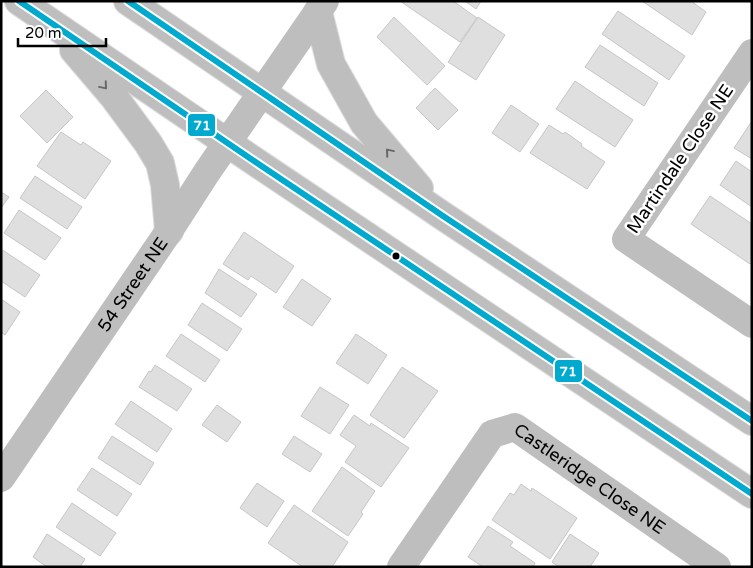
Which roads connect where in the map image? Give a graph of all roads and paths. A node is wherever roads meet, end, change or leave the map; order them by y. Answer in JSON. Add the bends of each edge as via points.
{"nodes":[{"id":1,"x":19,"y":1,"type":"edge"},
{"id":2,"x":128,"y":1,"type":"edge"},
{"id":3,"x":321,"y":7,"type":"edge"},
{"id":4,"x":50,"y":22,"type":"junction"},
{"id":5,"x":752,"y":53,"type":"edge"},
{"id":6,"x":263,"y":92,"type":"junction"},
{"id":7,"x":228,"y":143,"type":"junction"},
{"id":8,"x":443,"y":216,"type":"junction"},
{"id":9,"x":169,"y":231,"type":"junction"},
{"id":10,"x":752,"y":324,"type":"edge"},
{"id":11,"x":752,"y":421,"type":"edge"},
{"id":12,"x":1,"y":478,"type":"edge"},
{"id":13,"x":752,"y":494,"type":"edge"},
{"id":14,"x":401,"y":567,"type":"edge"},
{"id":15,"x":717,"y":567,"type":"edge"}],
"edges":[{"from":1,"to":4,"type":"main road"},
{"from":2,"to":6,"type":"main road"},
{"from":3,"to":6,"type":"main road","name":"54 Street NE"},
{"from":8,"to":3,"type":"main road","one_way":true,"via":[[364,123],[331,64]]},
{"from":4,"to":7,"type":"main road"},
{"from":4,"to":9,"type":"main road","one_way":true,"via":[[114,97],[160,163]]},
{"from":5,"to":10,"type":"main road","name":"Martindale Close NE","via":[[626,239]]},
{"from":6,"to":7,"type":"main road","name":"54 Street NE"},
{"from":6,"to":8,"type":"main road"},
{"from":7,"to":9,"type":"main road","name":"54 Street NE"},
{"from":7,"to":13,"type":"main road"},
{"from":8,"to":11,"type":"main road"},
{"from":9,"to":12,"type":"main road","name":"54 Street NE"},
{"from":14,"to":15,"type":"main road","name":"Castleridge Close NE","via":[[492,434],[515,427]]}]}
